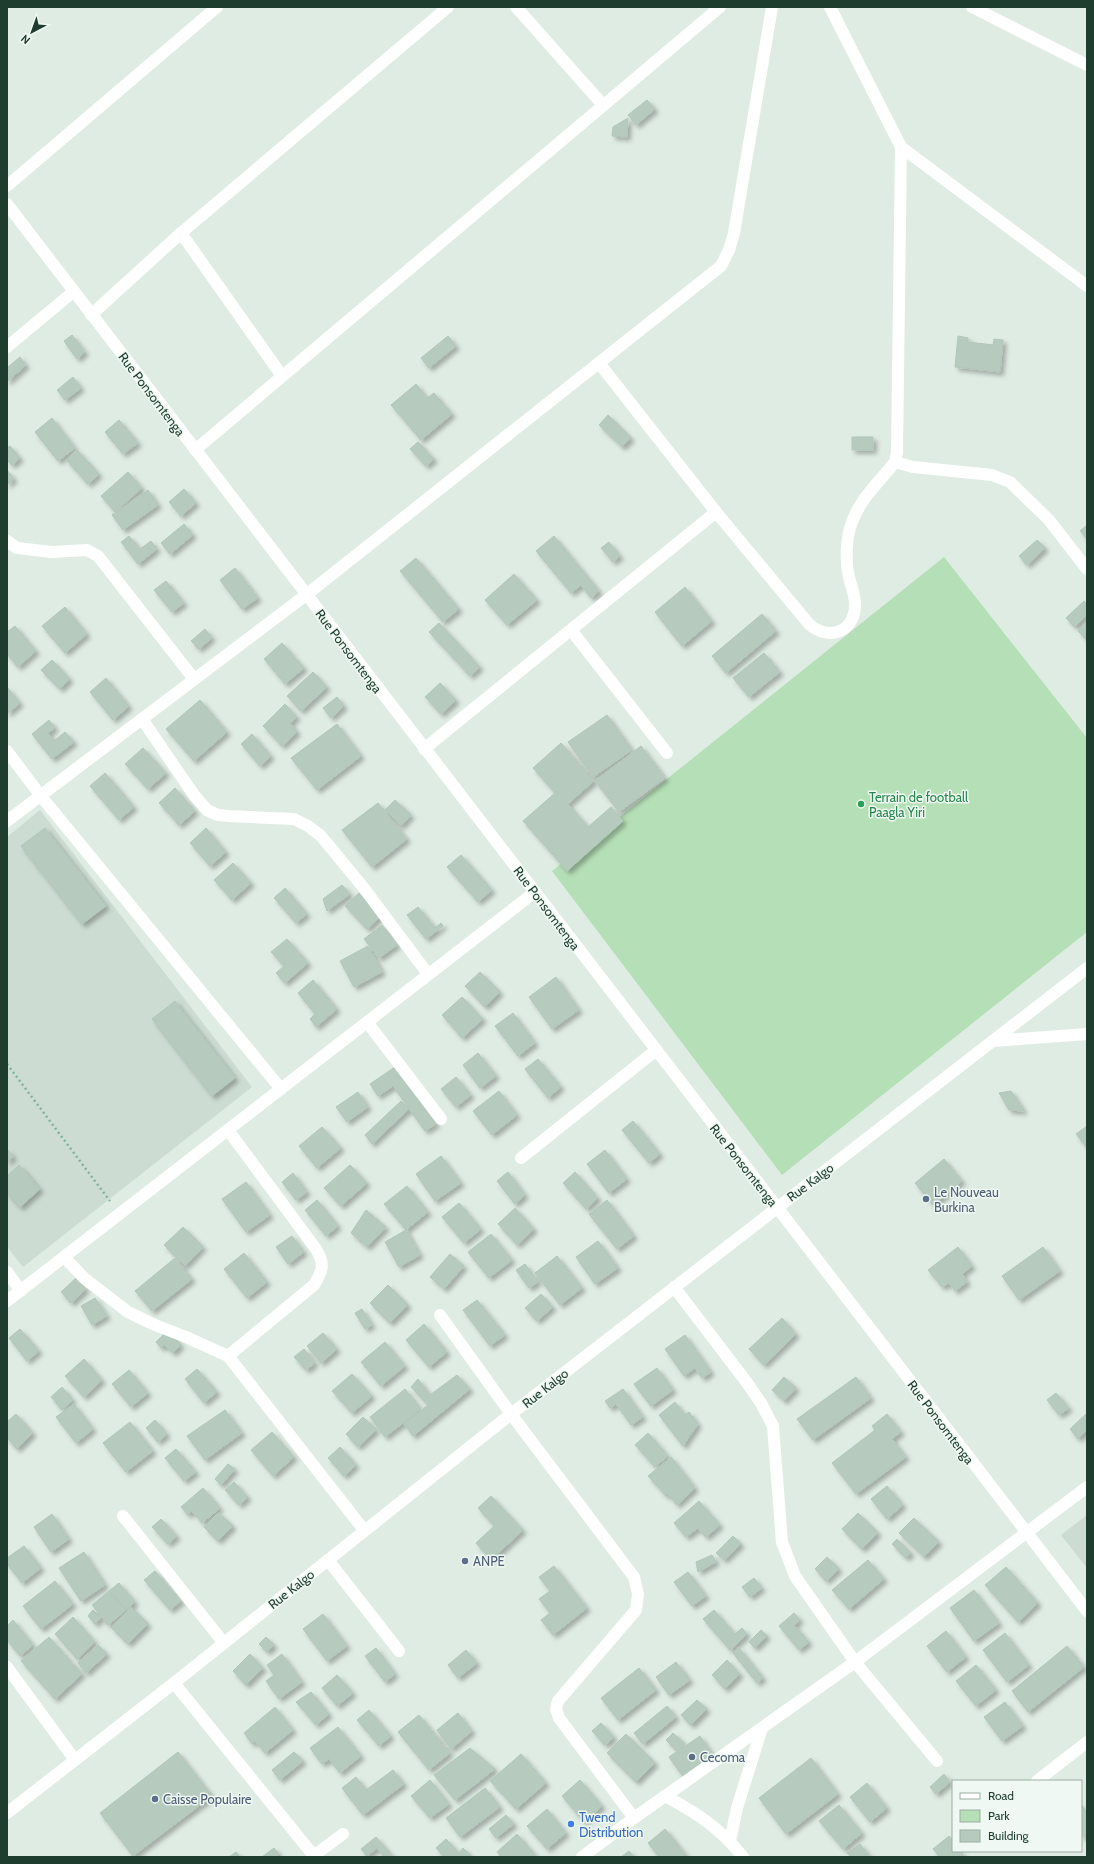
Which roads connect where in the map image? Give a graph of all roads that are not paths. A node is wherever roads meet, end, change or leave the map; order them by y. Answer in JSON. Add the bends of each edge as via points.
{"nodes":[{"id":1,"x":217,"y":7,"type":"edge"},
{"id":2,"x":448,"y":7,"type":"edge"},
{"id":3,"x":516,"y":7,"type":"edge"},
{"id":4,"x":720,"y":7,"type":"edge"},
{"id":5,"x":772,"y":7,"type":"edge"},
{"id":6,"x":830,"y":7,"type":"edge"},
{"id":7,"x":972,"y":7,"type":"edge"},
{"id":8,"x":1087,"y":64,"type":"edge"},
{"id":9,"x":603,"y":105,"type":"junction"},
{"id":10,"x":901,"y":147,"type":"junction"},
{"id":11,"x":7,"y":186,"type":"edge"},
{"id":12,"x":7,"y":204,"type":"edge"},
{"id":13,"x":181,"y":233,"type":"junction"},
{"id":14,"x":1087,"y":286,"type":"edge"},
{"id":15,"x":73,"y":292,"type":"junction"},
{"id":16,"x":91,"y":315,"type":"junction"},
{"id":17,"x":7,"y":347,"type":"edge"},
{"id":18,"x":599,"y":362,"type":"junction"},
{"id":19,"x":282,"y":376,"type":"junction"},
{"id":20,"x":195,"y":450,"type":"junction"},
{"id":21,"x":895,"y":462,"type":"junction"},
{"id":22,"x":716,"y":512,"type":"junction"},
{"id":23,"x":7,"y":541,"type":"edge"},
{"id":24,"x":1087,"y":569,"type":"edge"},
{"id":25,"x":306,"y":595,"type":"junction"},
{"id":26,"x":571,"y":630,"type":"junction"},
{"id":27,"x":194,"y":679,"type":"junction"},
{"id":28,"x":142,"y":719,"type":"junction"},
{"id":29,"x":424,"y":749,"type":"junction"},
{"id":30,"x":7,"y":751,"type":"edge"},
{"id":31,"x":667,"y":753,"type":"dead end"},
{"id":32,"x":40,"y":795,"type":"junction"},
{"id":33,"x":7,"y":821,"type":"edge"},
{"id":34,"x":535,"y":892,"type":"junction"},
{"id":35,"x":1087,"y":968,"type":"edge"},
{"id":36,"x":428,"y":974,"type":"junction"},
{"id":37,"x":367,"y":1022,"type":"junction"},
{"id":38,"x":1087,"y":1034,"type":"edge"},
{"id":39,"x":993,"y":1040,"type":"junction"},
{"id":40,"x":655,"y":1051,"type":"junction"},
{"id":41,"x":281,"y":1089,"type":"junction"},
{"id":42,"x":441,"y":1119,"type":"dead end"},
{"id":43,"x":228,"y":1130,"type":"junction"},
{"id":44,"x":521,"y":1158,"type":"dead end"},
{"id":45,"x":777,"y":1208,"type":"junction"},
{"id":46,"x":64,"y":1258,"type":"junction"},
{"id":47,"x":7,"y":1272,"type":"edge"},
{"id":48,"x":674,"y":1287,"type":"junction"},
{"id":49,"x":21,"y":1291,"type":"junction"},
{"id":50,"x":7,"y":1301,"type":"edge"},
{"id":51,"x":440,"y":1315,"type":"dead end"},
{"id":52,"x":228,"y":1356,"type":"junction"},
{"id":53,"x":511,"y":1414,"type":"junction"},
{"id":54,"x":1087,"y":1487,"type":"edge"},
{"id":55,"x":123,"y":1516,"type":"dead end"},
{"id":56,"x":364,"y":1530,"type":"junction"},
{"id":57,"x":1027,"y":1533,"type":"junction"},
{"id":58,"x":328,"y":1560,"type":"junction"},
{"id":59,"x":1087,"y":1611,"type":"edge"},
{"id":60,"x":223,"y":1642,"type":"junction"},
{"id":61,"x":399,"y":1651,"type":"dead end"},
{"id":62,"x":855,"y":1662,"type":"junction"},
{"id":63,"x":7,"y":1667,"type":"edge"},
{"id":64,"x":174,"y":1683,"type":"junction"},
{"id":65,"x":762,"y":1728,"type":"junction"},
{"id":66,"x":1087,"y":1742,"type":"edge"},
{"id":67,"x":75,"y":1760,"type":"junction"},
{"id":68,"x":936,"y":1762,"type":"dead end"},
{"id":69,"x":1038,"y":1780,"type":"edge"},
{"id":70,"x":665,"y":1796,"type":"junction"},
{"id":71,"x":7,"y":1813,"type":"edge"},
{"id":72,"x":634,"y":1818,"type":"junction"},
{"id":73,"x":343,"y":1834,"type":"dead end"},
{"id":74,"x":730,"y":1841,"type":"junction"},
{"id":75,"x":313,"y":1856,"type":"edge"},
{"id":76,"x":582,"y":1857,"type":"edge"},
{"id":77,"x":743,"y":1857,"type":"edge"}],
"edges":[{"from":1,"to":11,"type":"street"},
{"from":2,"to":13,"type":"street"},
{"from":3,"to":9,"type":"street"},
{"from":4,"to":9,"type":"street"},
{"from":5,"to":18,"type":"street","via":[[729,250],[721,266]]},
{"from":6,"to":10,"type":"street"},
{"from":7,"to":8,"type":"street"},
{"from":9,"to":19,"type":"street"},
{"from":10,"to":14,"type":"street"},
{"from":10,"to":21,"type":"street"},
{"from":12,"to":15,"type":"street","name":"Rue Ponsomtenga"},
{"from":13,"to":16,"type":"street"},
{"from":13,"to":19,"type":"street"},
{"from":15,"to":16,"type":"street","name":"Rue Ponsomtenga"},
{"from":15,"to":17,"type":"street"},
{"from":16,"to":20,"type":"street","name":"Rue Ponsomtenga"},
{"from":18,"to":22,"type":"street"},
{"from":18,"to":25,"type":"street"},
{"from":19,"to":20,"type":"street"},
{"from":20,"to":25,"type":"street","name":"Rue Ponsomtenga"},
{"from":21,"to":22,"type":"street","via":[[858,507],[851,523],[846,548],[855,605],[854,615],[848,625],[834,634],[817,631],[809,624]]},
{"from":21,"to":24,"type":"street","via":[[913,467],[992,475],[1010,482],[1049,520]]},
{"from":22,"to":26,"type":"street"},
{"from":23,"to":27,"type":"street","via":[[17,548],[52,552],[87,550],[98,556]]},
{"from":25,"to":27,"type":"street"},
{"from":25,"to":29,"type":"street","name":"Rue Ponsomtenga"},
{"from":26,"to":29,"type":"street"},
{"from":26,"to":31,"type":"street"},
{"from":27,"to":28,"type":"street"},
{"from":28,"to":32,"type":"street"},
{"from":28,"to":36,"type":"street","via":[[207,810],[218,815],[294,819],[321,836]]},
{"from":29,"to":34,"type":"street","name":"Rue Ponsomtenga"},
{"from":30,"to":32,"type":"street"},
{"from":32,"to":33,"type":"street"},
{"from":32,"to":41,"type":"street"},
{"from":34,"to":36,"type":"street"},
{"from":34,"to":40,"type":"street","name":"Rue Ponsomtenga"},
{"from":35,"to":39,"type":"street","name":"Rue Kalgo"},
{"from":36,"to":37,"type":"street"},
{"from":37,"to":41,"type":"street"},
{"from":37,"to":42,"type":"street"},
{"from":38,"to":39,"type":"street"},
{"from":39,"to":45,"type":"street","name":"Rue Kalgo"},
{"from":40,"to":44,"type":"street"},
{"from":40,"to":45,"type":"street","name":"Rue Ponsomtenga"},
{"from":41,"to":43,"type":"street"},
{"from":43,"to":46,"type":"street"},
{"from":43,"to":52,"type":"street","via":[[322,1260],[321,1273],[314,1285]]},
{"from":45,"to":48,"type":"street","name":"Rue Kalgo"},
{"from":45,"to":57,"type":"street","name":"Rue Ponsomtenga"},
{"from":46,"to":49,"type":"street"},
{"from":46,"to":52,"type":"street","via":[[84,1278],[128,1312]]},
{"from":47,"to":49,"type":"street"},
{"from":48,"to":53,"type":"street","name":"Rue Kalgo"},
{"from":48,"to":62,"type":"street","via":[[745,1380],[773,1426],[782,1542],[795,1576]]},
{"from":49,"to":50,"type":"street"},
{"from":51,"to":53,"type":"street"},
{"from":52,"to":56,"type":"street"},
{"from":53,"to":56,"type":"street","name":"Rue Kalgo"},
{"from":53,"to":72,"type":"street","via":[[634,1577],[638,1594],[636,1610],[562,1697],[556,1709],[558,1718]]},
{"from":54,"to":57,"type":"street"},
{"from":55,"to":60,"type":"street"},
{"from":56,"to":58,"type":"street","name":"Rue Kalgo"},
{"from":57,"to":59,"type":"street","name":"Rue Ponsomtenga"},
{"from":57,"to":62,"type":"street"},
{"from":58,"to":60,"type":"street","name":"Rue Kalgo"},
{"from":58,"to":61,"type":"street"},
{"from":60,"to":64,"type":"street","name":"Rue Kalgo"},
{"from":62,"to":65,"type":"street"},
{"from":62,"to":68,"type":"street"},
{"from":63,"to":67,"type":"street"},
{"from":64,"to":67,"type":"street","name":"Rue Kalgo"},
{"from":64,"to":75,"type":"street"},
{"from":65,"to":70,"type":"street"},
{"from":65,"to":74,"type":"street","via":[[737,1808]]},
{"from":66,"to":69,"type":"street"},
{"from":67,"to":71,"type":"street","name":"Rue Kalgo"},
{"from":70,"to":72,"type":"street"},
{"from":70,"to":74,"type":"street","via":[[691,1810]]},
{"from":72,"to":76,"type":"street"},
{"from":73,"to":75,"type":"street"},
{"from":74,"to":77,"type":"street"}]}
